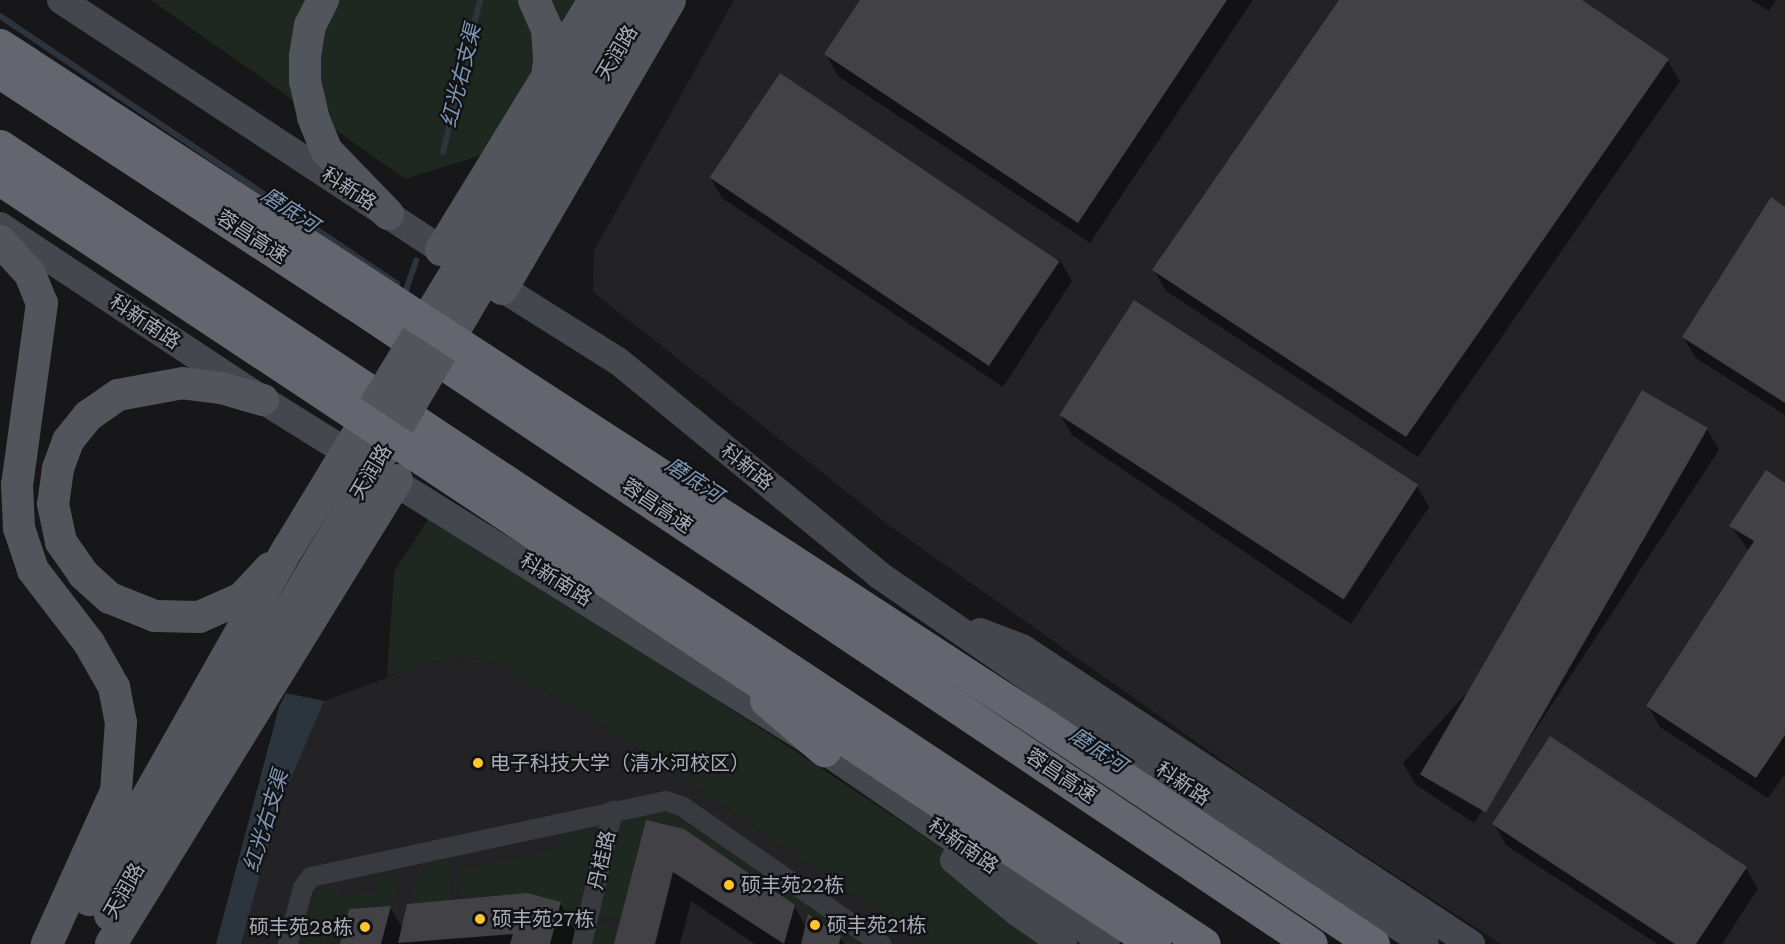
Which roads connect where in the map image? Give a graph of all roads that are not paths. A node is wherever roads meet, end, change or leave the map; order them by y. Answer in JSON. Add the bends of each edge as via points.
{"nodes":[{"id":1,"x":61,"y":0,"type":"edge"},
{"id":2,"x":323,"y":0,"type":"edge"},
{"id":3,"x":534,"y":0,"type":"edge"},
{"id":4,"x":594,"y":0,"type":"edge"},
{"id":5,"x":621,"y":0,"type":"edge"},
{"id":6,"x":649,"y":0,"type":"edge"},
{"id":7,"x":670,"y":0,"type":"edge"},
{"id":8,"x":0,"y":45,"type":"edge"},
{"id":9,"x":0,"y":53,"type":"edge"},
{"id":10,"x":0,"y":72,"type":"edge"},
{"id":11,"x":48,"y":104,"type":"junction"},
{"id":12,"x":536,"y":145,"type":"junction"},
{"id":13,"x":0,"y":146,"type":"edge"},
{"id":14,"x":0,"y":179,"type":"edge"},
{"id":15,"x":388,"y":214,"type":"junction"},
{"id":16,"x":0,"y":226,"type":"edge"},
{"id":17,"x":0,"y":241,"type":"edge"},
{"id":18,"x":441,"y":250,"type":"junction"},
{"id":19,"x":502,"y":289,"type":"junction"},
{"id":20,"x":263,"y":400,"type":"junction"},
{"id":21,"x":397,"y":480,"type":"junction"},
{"id":22,"x":521,"y":490,"type":"junction"},
{"id":23,"x":289,"y":547,"type":"junction"},
{"id":24,"x":943,"y":619,"type":"junction"},
{"id":25,"x":824,"y":750,"type":"junction"},
{"id":26,"x":613,"y":811,"type":"junction"},
{"id":27,"x":103,"y":920,"type":"edge"},
{"id":28,"x":47,"y":944,"type":"edge"},
{"id":29,"x":67,"y":944,"type":"edge"},
{"id":30,"x":93,"y":944,"type":"edge"},
{"id":31,"x":288,"y":944,"type":"edge"},
{"id":32,"x":582,"y":944,"type":"edge"},
{"id":33,"x":881,"y":944,"type":"edge"},
{"id":34,"x":1063,"y":944,"type":"edge"},
{"id":35,"x":1106,"y":944,"type":"edge"},
{"id":36,"x":1154,"y":944,"type":"edge"},
{"id":37,"x":1204,"y":944,"type":"edge"},
{"id":38,"x":1311,"y":944,"type":"edge"},
{"id":39,"x":1372,"y":944,"type":"edge"},
{"id":40,"x":1425,"y":944,"type":"edge"},
{"id":41,"x":1471,"y":944,"type":"edge"}],
"edges":[{"from":1,"to":15,"type":"main road","name":"科新路"},
{"from":2,"to":15,"type":"main road","via":[[310,26],[305,56],[305,81],[313,117],[327,151]]},
{"from":3,"to":12,"type":"main road","bridge":true,"via":[[547,29],[549,61],[548,102]]},
{"from":4,"to":18,"type":"main road"},
{"from":5,"to":12,"type":"main road","name":"天润路","bridge":true},
{"from":6,"to":27,"type":"main road","name":"天润路","bridge":true},
{"from":7,"to":19,"type":"main road"},
{"from":8,"to":39,"type":"highway","bridge":true,"via":[[1036,720]]},
{"from":9,"to":11,"type":"highway"},
{"from":10,"to":11,"type":"highway","name":"蓉昌高速"},
{"from":11,"to":38,"type":"highway","name":"蓉昌高速","via":[[375,317]]},
{"from":12,"to":23,"type":"main road","name":"天润路","bridge":true},
{"from":13,"to":22,"type":"highway"},
{"from":14,"to":36,"type":"highway","bridge":true},
{"from":15,"to":18,"type":"main road","name":"科新路"},
{"from":16,"to":20,"type":"main road","name":"科新南路"},
{"from":17,"to":28,"type":"main road","via":[[30,274],[42,303],[17,485],[19,528],[33,570],[89,643],[114,687],[121,722],[116,791]]},
{"from":18,"to":19,"type":"main road","name":"科新路"},
{"from":19,"to":24,"type":"main road","name":"科新路","via":[[618,362],[879,575]]},
{"from":20,"to":21,"type":"main road","name":"科新南路"},
{"from":20,"to":23,"type":"main road","bridge":true,"via":[[221,388],[160,384],[118,395],[88,416],[68,441],[52,504],[61,542],[83,574],[110,598],[155,616],[199,617],[242,598]]},
{"from":21,"to":25,"type":"main road","name":"科新南路"},
{"from":21,"to":27,"type":"main road"},
{"from":22,"to":25,"type":"highway"},
{"from":22,"to":37,"type":"highway"},
{"from":23,"to":27,"type":"main road","name":"天润路","bridge":true},
{"from":24,"to":40,"type":"main road","name":"科新路"},
{"from":24,"to":41,"type":"main road","via":[[1022,648]]},
{"from":25,"to":34,"type":"main road","via":[[1017,912]]},
{"from":25,"to":35,"type":"main road","name":"科新南路"},
{"from":26,"to":31,"type":"street","via":[[311,877],[303,888]]},
{"from":26,"to":32,"type":"street","name":"丹桂路"},
{"from":26,"to":33,"type":"street","via":[[653,802],[683,807]]},
{"from":27,"to":29,"type":"main road","name":"天润路"},
{"from":27,"to":30,"type":"main road","name":"天润路"}]}
